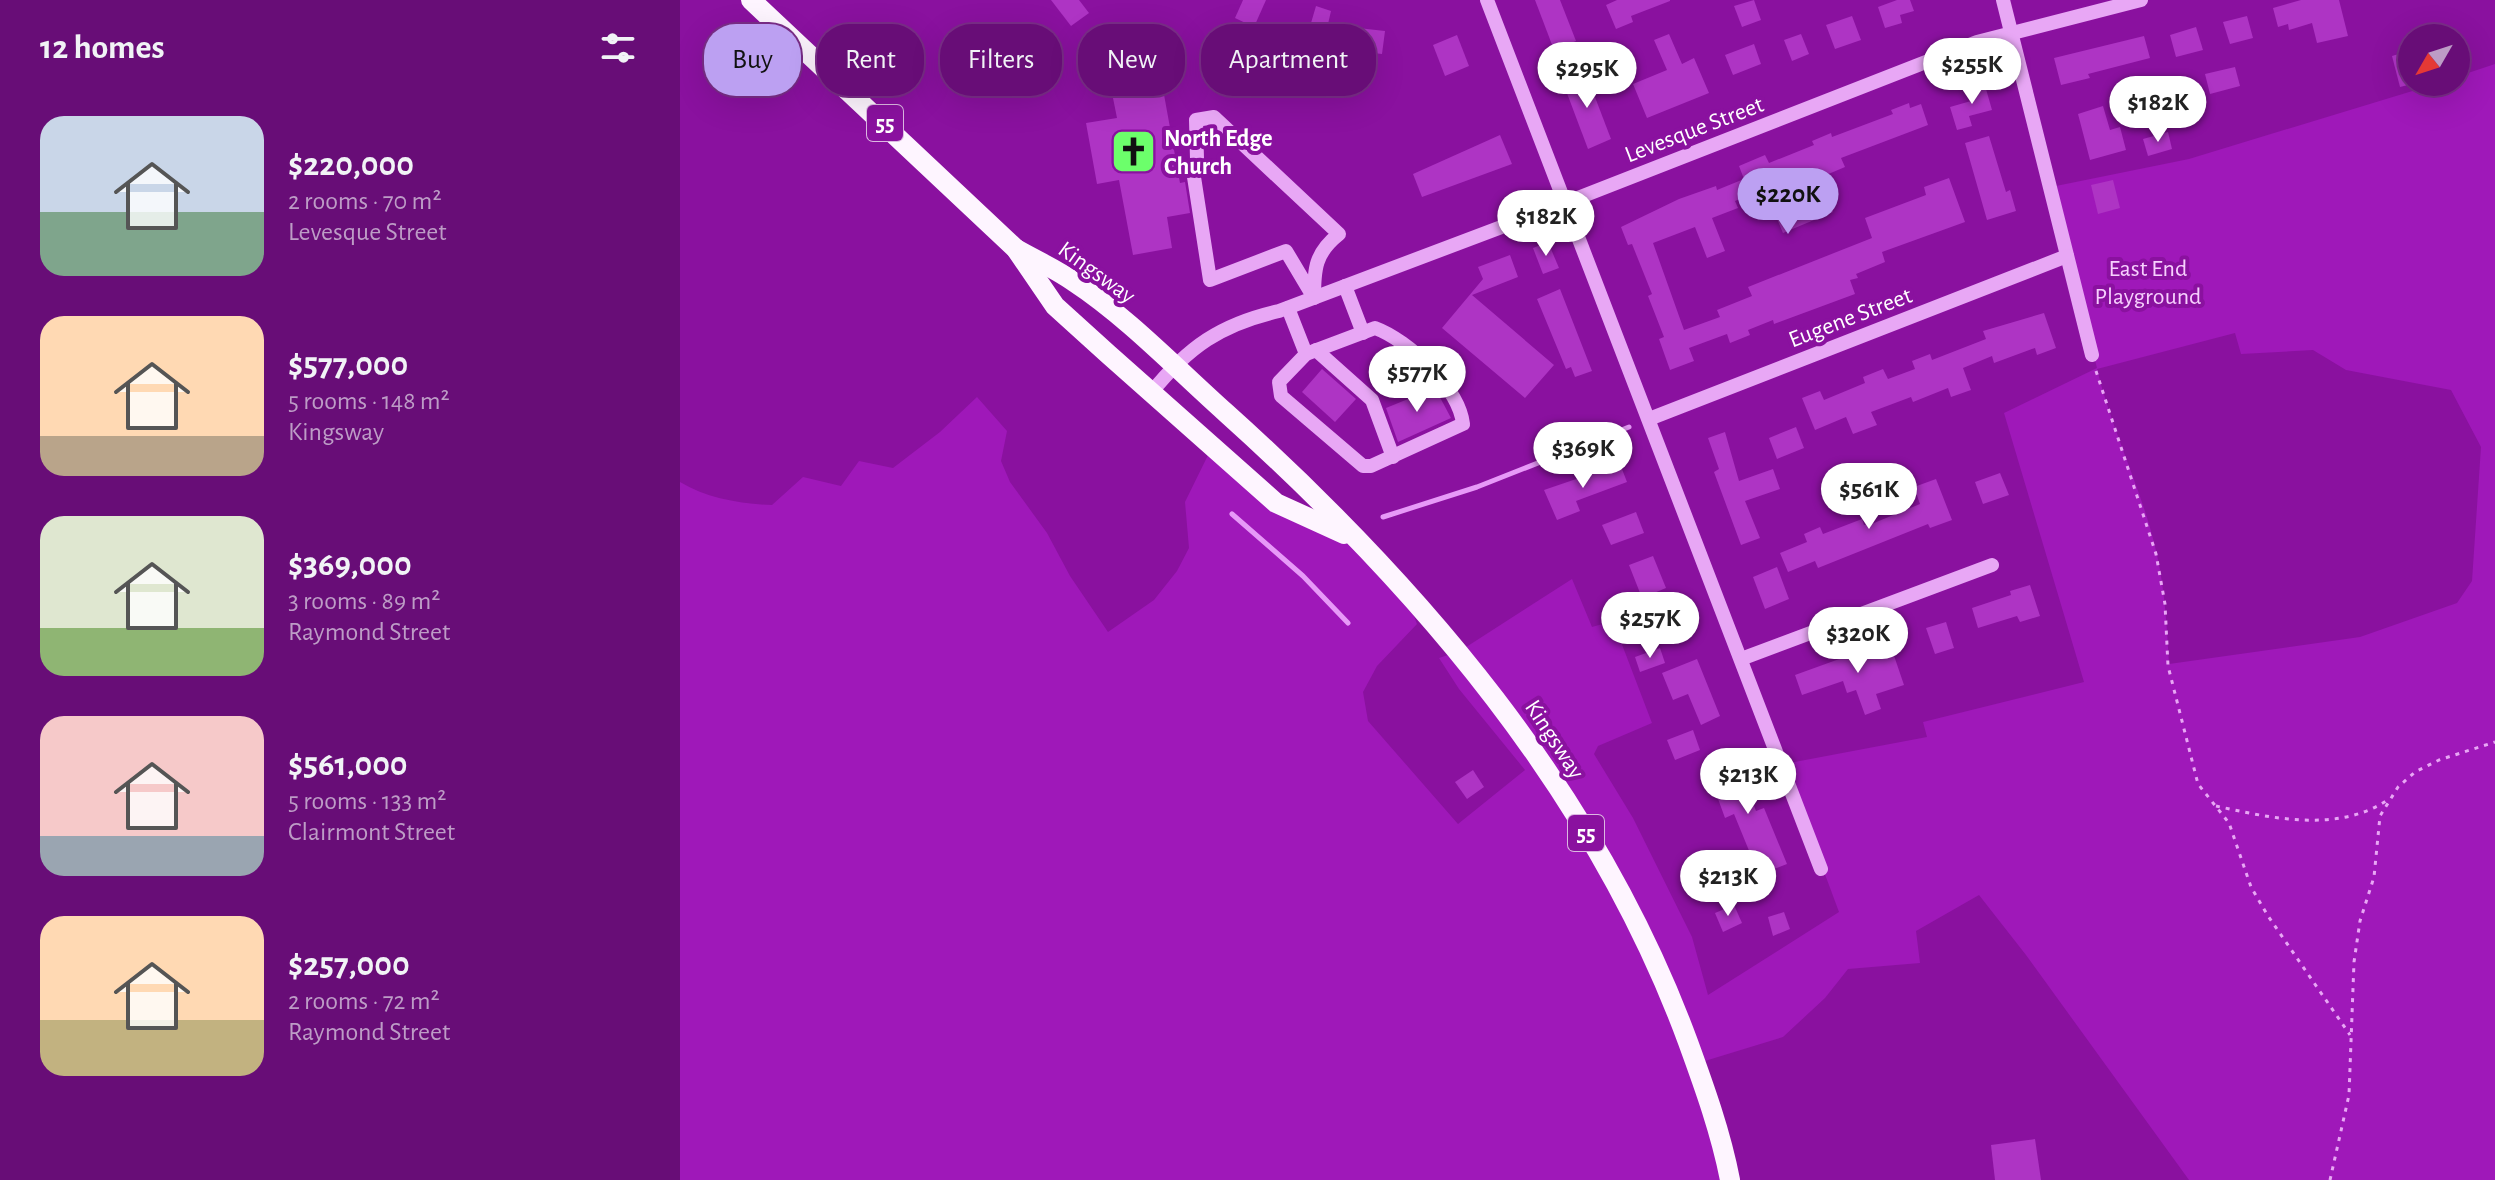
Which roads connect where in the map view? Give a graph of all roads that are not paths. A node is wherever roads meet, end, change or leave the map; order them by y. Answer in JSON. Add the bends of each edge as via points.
{"nodes":[{"id":1,"x":751,"y":0,"type":"edge"},
{"id":2,"x":1487,"y":0,"type":"edge"},
{"id":3,"x":2003,"y":0,"type":"edge"},
{"id":4,"x":2141,"y":0,"type":"edge"},
{"id":5,"x":2011,"y":31,"type":"junction"},
{"id":6,"x":1565,"y":203,"type":"junction"},
{"id":7,"x":1016,"y":249,"type":"junction"},
{"id":8,"x":2067,"y":256,"type":"junction"},
{"id":9,"x":1345,"y":286,"type":"junction"},
{"id":10,"x":1314,"y":298,"type":"junction"},
{"id":11,"x":1288,"y":308,"type":"junction"},
{"id":12,"x":1363,"y":333,"type":"junction"},
{"id":13,"x":1311,"y":352,"type":"junction"},
{"id":14,"x":2092,"y":355,"type":"road end"},
{"id":15,"x":1173,"y":366,"type":"junction"},
{"id":16,"x":1151,"y":393,"type":"junction"},
{"id":17,"x":1649,"y":419,"type":"junction"},
{"id":18,"x":1393,"y":457,"type":"junction"},
{"id":19,"x":1353,"y":538,"type":"junction"},
{"id":20,"x":1992,"y":565,"type":"dead end"},
{"id":21,"x":1741,"y":659,"type":"junction"},
{"id":22,"x":1821,"y":869,"type":"dead end"},
{"id":23,"x":1730,"y":1180,"type":"edge"}],
"edges":[{"from":1,"to":7,"type":"main road","name":"Kingsway","number":"55"},
{"from":2,"to":6,"type":"street"},
{"from":3,"to":5,"type":"street"},
{"from":4,"to":5,"type":"street","name":"Levesque Street"},
{"from":5,"to":6,"type":"street","name":"Levesque Street"},
{"from":5,"to":8,"type":"street"},
{"from":6,"to":9,"type":"street","name":"Levesque Street"},
{"from":6,"to":17,"type":"street"},
{"from":7,"to":15,"type":"main road","name":"Kingsway","number":"55","via":[[1075,282]]},
{"from":7,"to":16,"type":"main road","name":"Kingsway","number":"55","via":[[1055,306]]},
{"from":8,"to":14,"type":"street"},
{"from":8,"to":17,"type":"street","name":"Eugene Street"},
{"from":9,"to":10,"type":"street","name":"Levesque Street"},
{"from":9,"to":12,"type":"street"},
{"from":10,"to":10,"type":"street","via":[[1315,262],[1339,234],[1214,117],[1196,120],[1194,177],[1210,280],[1286,251]]},
{"from":10,"to":11,"type":"street","name":"Levesque Street"},
{"from":11,"to":13,"type":"street"},
{"from":11,"to":15,"type":"street","name":"Levesque Street","via":[[1211,336]]},
{"from":12,"to":13,"type":"street"},
{"from":12,"to":18,"type":"street","via":[[1375,328],[1387,333],[1440,377],[1462,416],[1458,429]]},
{"from":13,"to":18,"type":"street","via":[[1372,400]]},
{"from":13,"to":18,"type":"street","via":[[1279,382],[1281,396],[1363,466]]},
{"from":15,"to":16,"type":"street","name":"Levesque Street"},
{"from":15,"to":19,"type":"main road","name":"Kingsway","number":"55","via":[[1297,477]]},
{"from":16,"to":19,"type":"main road","name":"Kingsway","number":"55","via":[[1276,503]]},
{"from":17,"to":21,"type":"street"},
{"from":19,"to":23,"type":"main road","name":"Kingsway","number":"55","via":[[1402,585],[1484,681],[1601,856],[1650,948],[1677,1013]]},
{"from":20,"to":21,"type":"street"},
{"from":21,"to":22,"type":"street"}]}
